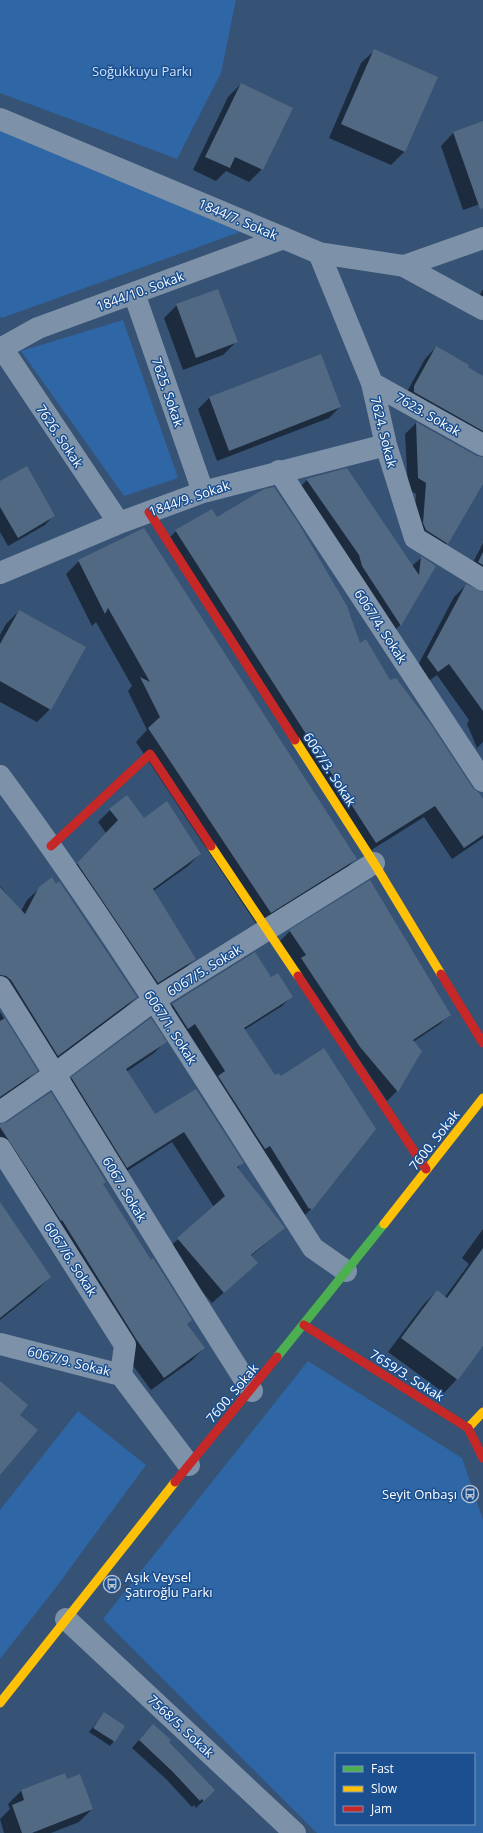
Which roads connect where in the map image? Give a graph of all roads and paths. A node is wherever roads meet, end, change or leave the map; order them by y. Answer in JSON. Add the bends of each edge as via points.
{"nodes":[{"id":1,"x":0,"y":119,"type":"edge"},
{"id":2,"x":284,"y":238,"type":"junction"},
{"id":3,"x":483,"y":238,"type":"edge"},
{"id":4,"x":319,"y":253,"type":"junction"},
{"id":5,"x":404,"y":266,"type":"junction"},
{"id":6,"x":134,"y":293,"type":"junction"},
{"id":7,"x":483,"y":309,"type":"edge"},
{"id":8,"x":1,"y":349,"type":"edge"},
{"id":9,"x":372,"y":383,"type":"junction"},
{"id":10,"x":386,"y":445,"type":"junction"},
{"id":11,"x":483,"y":445,"type":"edge"},
{"id":12,"x":279,"y":471,"type":"junction"},
{"id":13,"x":203,"y":492,"type":"junction"},
{"id":14,"x":149,"y":512,"type":"junction"},
{"id":15,"x":119,"y":523,"type":"junction"},
{"id":16,"x":0,"y":573,"type":"edge"},
{"id":17,"x":483,"y":580,"type":"edge"},
{"id":18,"x":0,"y":776,"type":"edge"},
{"id":19,"x":483,"y":781,"type":"edge"},
{"id":20,"x":51,"y":846,"type":"junction"},
{"id":21,"x":374,"y":863,"type":"junction"},
{"id":22,"x":267,"y":931,"type":"junction"},
{"id":23,"x":0,"y":987,"type":"edge"},
{"id":24,"x":154,"y":1000,"type":"junction"},
{"id":25,"x":483,"y":1043,"type":"edge"},
{"id":26,"x":55,"y":1074,"type":"junction"},
{"id":27,"x":483,"y":1098,"type":"edge"},
{"id":28,"x":0,"y":1112,"type":"edge"},
{"id":29,"x":0,"y":1148,"type":"edge"},
{"id":30,"x":426,"y":1169,"type":"junction"},
{"id":31,"x":346,"y":1271,"type":"junction"},
{"id":32,"x":304,"y":1325,"type":"junction"},
{"id":33,"x":0,"y":1344,"type":"edge"},
{"id":34,"x":121,"y":1375,"type":"junction"},
{"id":35,"x":252,"y":1391,"type":"junction"},
{"id":36,"x":483,"y":1412,"type":"edge"},
{"id":37,"x":468,"y":1428,"type":"junction"},
{"id":38,"x":483,"y":1458,"type":"edge"},
{"id":39,"x":189,"y":1465,"type":"junction"},
{"id":40,"x":66,"y":1619,"type":"junction"},
{"id":41,"x":0,"y":1703,"type":"edge"},
{"id":42,"x":295,"y":1833,"type":"edge"}],
"edges":[{"from":1,"to":2,"type":"street","name":"1844/7. Sokak"},
{"from":2,"to":4,"type":"street","name":"1844/7. Sokak"},
{"from":2,"to":6,"type":"street","name":"1844/10. Sokak"},
{"from":3,"to":5,"type":"street","name":"1844/7. Sokak"},
{"from":4,"to":5,"type":"street","name":"1844/7. Sokak"},
{"from":4,"to":9,"type":"street","name":"7624. Sokak"},
{"from":5,"to":7,"type":"street"},
{"from":6,"to":8,"type":"street","name":"1844/10. Sokak","via":[[38,328]]},
{"from":6,"to":13,"type":"street","name":"7625. Sokak"},
{"from":8,"to":15,"type":"street","name":"7626. Sokak"},
{"from":9,"to":10,"type":"street","name":"7624. Sokak"},
{"from":9,"to":11,"type":"street","name":"7623. Sokak"},
{"from":10,"to":12,"type":"street","name":"1844/9. Sokak"},
{"from":10,"to":17,"type":"street","name":"7624. Sokak","via":[[415,538]]},
{"from":12,"to":13,"type":"street","name":"1844/9. Sokak"},
{"from":12,"to":19,"type":"street","name":"6067/4. Sokak"},
{"from":13,"to":14,"type":"street","name":"1844/9. Sokak"},
{"from":14,"to":15,"type":"street","name":"1844/9. Sokak"},
{"from":14,"to":21,"type":"street","name":"6067/3. Sokak"},
{"from":15,"to":16,"type":"street","name":"1844/9. Sokak"},
{"from":18,"to":20,"type":"street","name":"6067/1. Sokak"},
{"from":20,"to":22,"type":"street","via":[[150,754]]},
{"from":20,"to":24,"type":"street","name":"6067/1. Sokak"},
{"from":21,"to":22,"type":"street","name":"6067/5. Sokak"},
{"from":21,"to":25,"type":"street","name":"6067/3. Sokak"},
{"from":22,"to":24,"type":"street","name":"6067/5. Sokak"},
{"from":22,"to":30,"type":"street"},
{"from":23,"to":26,"type":"street","name":"6067. Sokak"},
{"from":24,"to":26,"type":"street","name":"6067/5. Sokak"},
{"from":24,"to":31,"type":"street","name":"6067/1. Sokak","via":[[313,1248]]},
{"from":26,"to":28,"type":"street","name":"6067/5. Sokak"},
{"from":26,"to":35,"type":"street","name":"6067. Sokak","via":[[175,1271]]},
{"from":27,"to":30,"type":"street","name":"7600. Sokak"},
{"from":29,"to":34,"type":"street","name":"6067/6. Sokak","via":[[125,1345]]},
{"from":30,"to":31,"type":"street","name":"7600. Sokak"},
{"from":31,"to":32,"type":"street","name":"7600. Sokak"},
{"from":32,"to":35,"type":"street","name":"7600. Sokak"},
{"from":32,"to":37,"type":"street","name":"7659/3. Sokak"},
{"from":33,"to":34,"type":"street","name":"6067/9. Sokak"},
{"from":34,"to":39,"type":"street","name":"6067/9. Sokak"},
{"from":35,"to":39,"type":"street","name":"7600. Sokak"},
{"from":36,"to":37,"type":"street"},
{"from":37,"to":38,"type":"street"},
{"from":39,"to":40,"type":"street","name":"7600. Sokak"},
{"from":40,"to":41,"type":"street","name":"7600. Sokak"},
{"from":40,"to":42,"type":"street","name":"7568/5. Sokak"}]}
